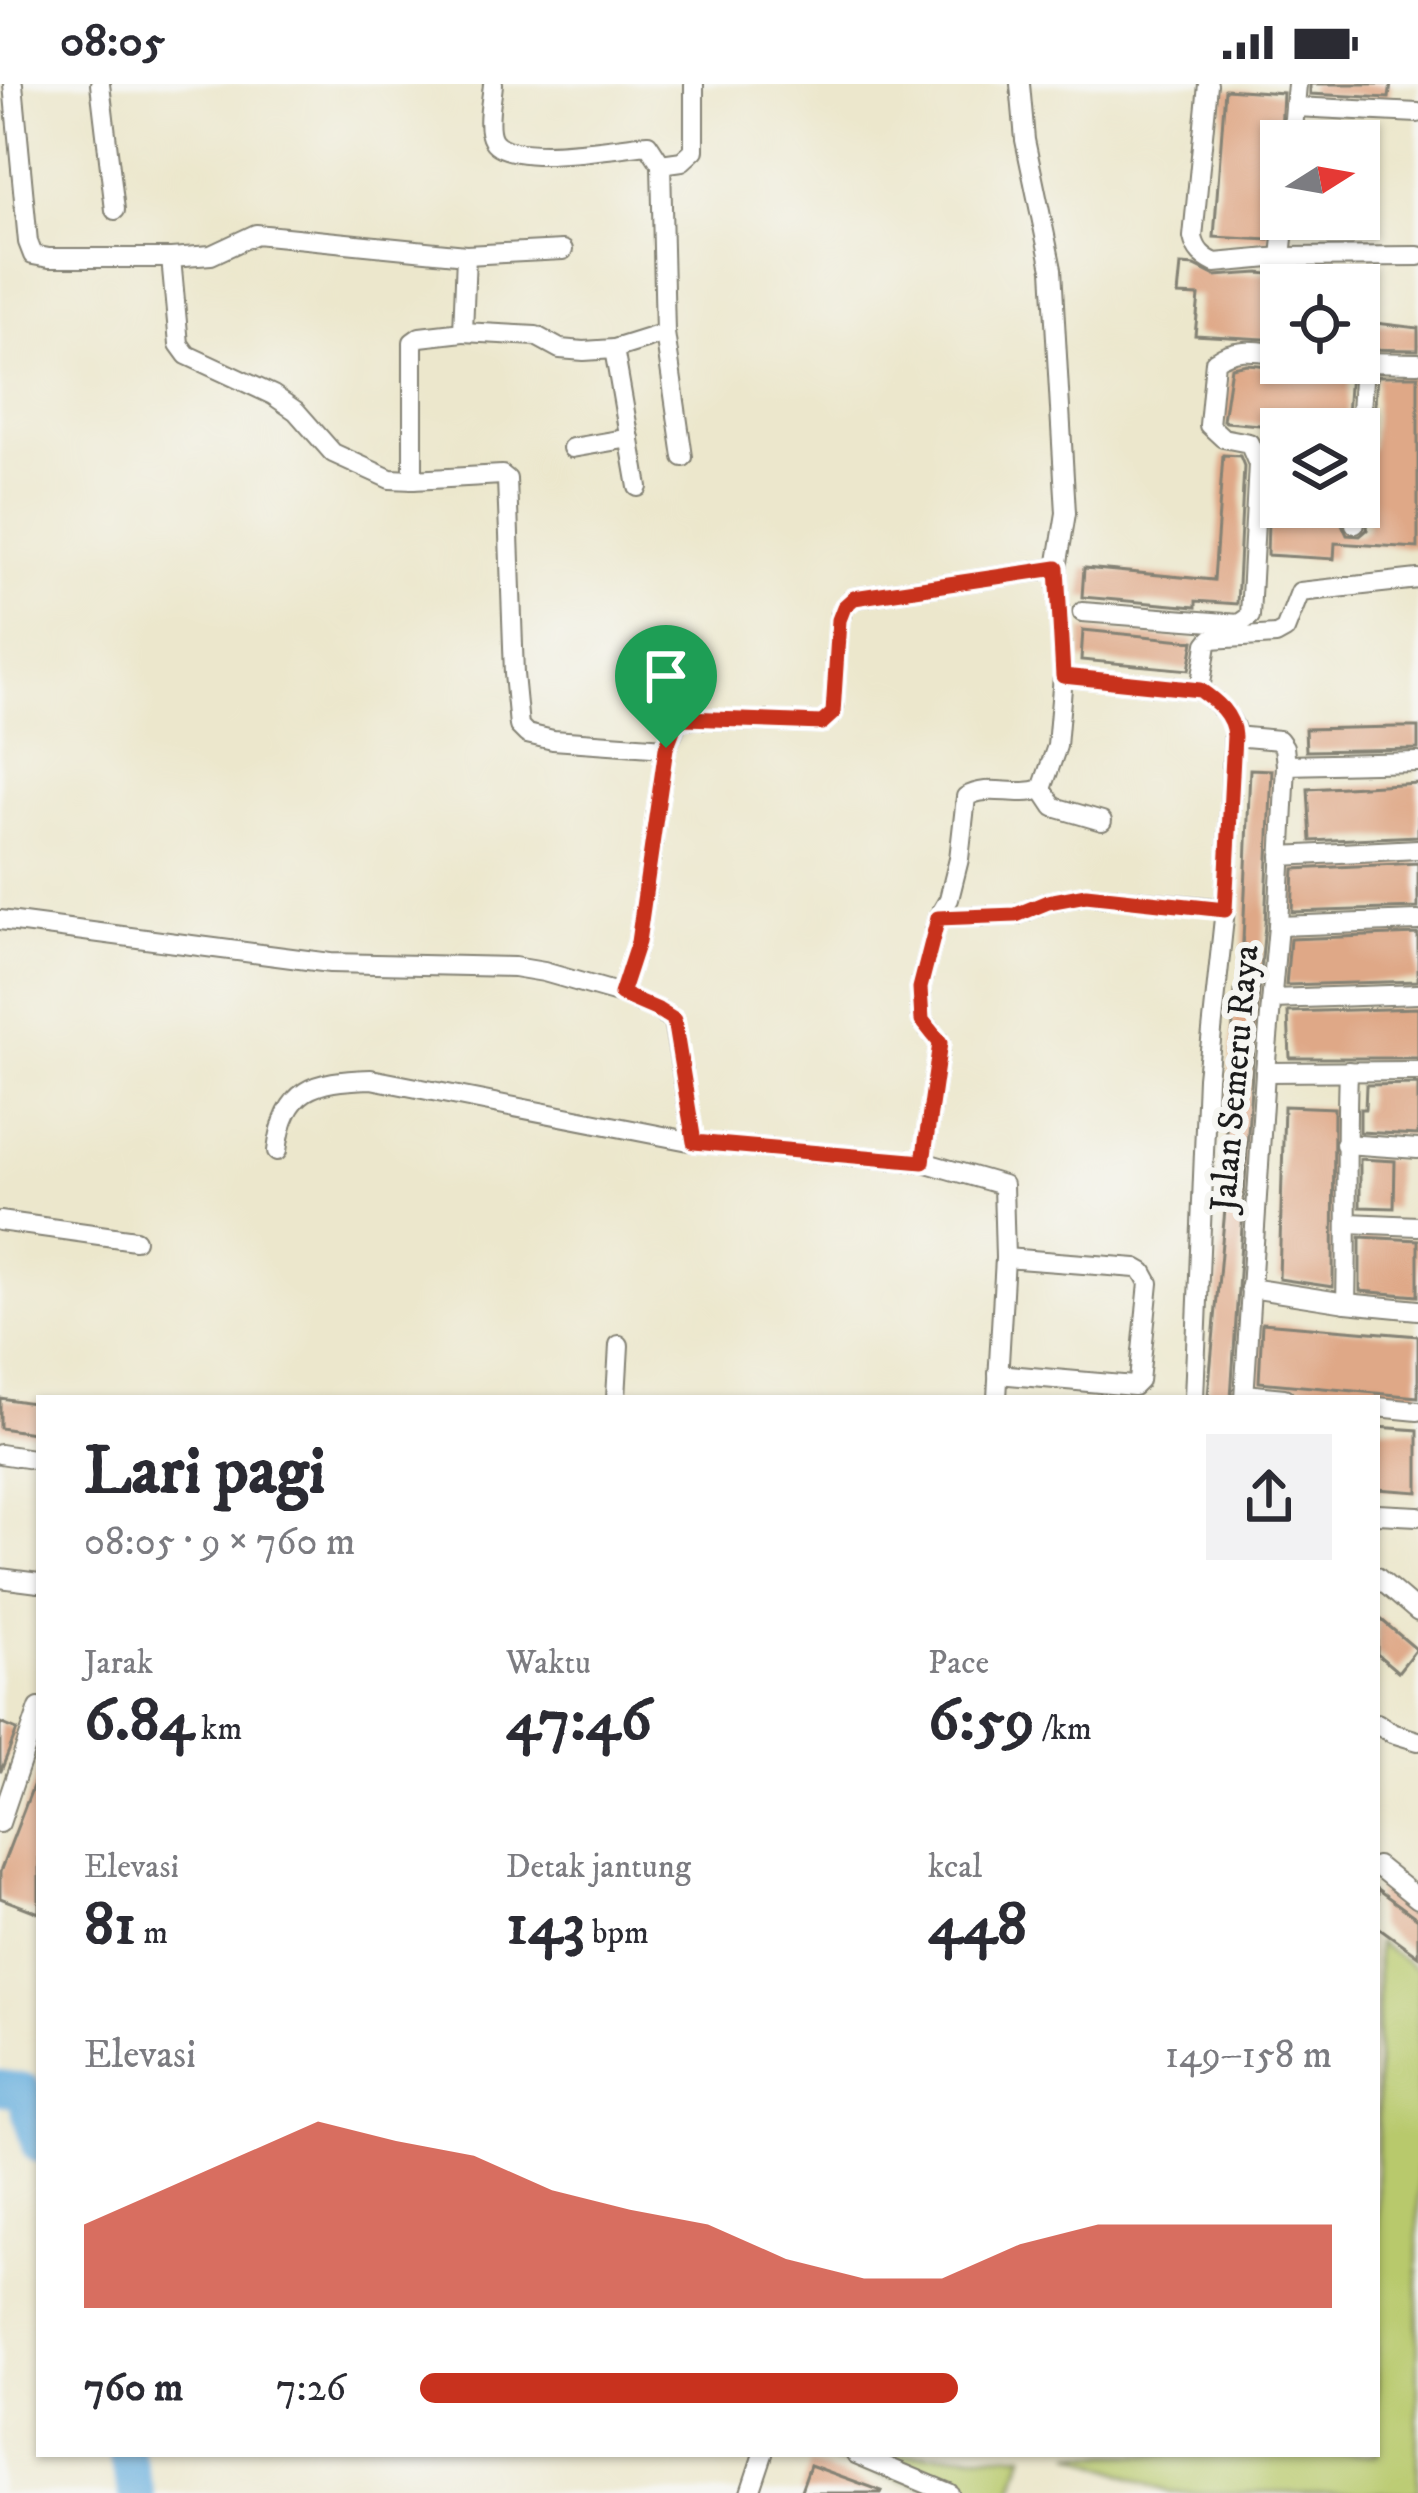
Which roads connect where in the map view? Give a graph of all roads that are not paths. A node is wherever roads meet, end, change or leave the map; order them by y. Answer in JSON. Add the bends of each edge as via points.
{"nodes":[{"id":1,"x":13,"y":84,"type":"edge"},
{"id":2,"x":100,"y":84,"type":"edge"},
{"id":3,"x":493,"y":84,"type":"edge"},
{"id":4,"x":694,"y":84,"type":"edge"},
{"id":5,"x":1020,"y":84,"type":"edge"},
{"id":6,"x":1208,"y":84,"type":"edge"},
{"id":7,"x":1297,"y":84,"type":"edge"},
{"id":8,"x":1295,"y":107,"type":"junction"},
{"id":9,"x":1418,"y":113,"type":"edge"},
{"id":10,"x":1294,"y":120,"type":"edge"},
{"id":11,"x":662,"y":164,"type":"junction"},
{"id":12,"x":115,"y":210,"type":"dead end"},
{"id":13,"x":1283,"y":240,"type":"edge"},
{"id":14,"x":562,"y":250,"type":"dead end"},
{"id":15,"x":466,"y":255,"type":"junction"},
{"id":16,"x":1418,"y":256,"type":"edge"},
{"id":17,"x":1281,"y":257,"type":"junction"},
{"id":18,"x":171,"y":258,"type":"junction"},
{"id":19,"x":463,"y":332,"type":"junction"},
{"id":20,"x":665,"y":333,"type":"junction"},
{"id":21,"x":614,"y":349,"type":"junction"},
{"id":22,"x":1260,"y":353,"type":"edge"},
{"id":23,"x":1380,"y":362,"type":"edge"},
{"id":24,"x":1418,"y":363,"type":"edge"},
{"id":25,"x":630,"y":438,"type":"junction"},
{"id":26,"x":572,"y":448,"type":"dead end"},
{"id":27,"x":683,"y":457,"type":"dead end"},
{"id":28,"x":413,"y":480,"type":"junction"},
{"id":29,"x":638,"y":487,"type":"dead end"},
{"id":30,"x":1057,"y":568,"type":"junction"},
{"id":31,"x":1418,"y":579,"type":"edge"},
{"id":32,"x":1082,"y":612,"type":"dead end"},
{"id":33,"x":1063,"y":676,"type":"junction"},
{"id":34,"x":1200,"y":690,"type":"junction"},
{"id":35,"x":1234,"y":736,"type":"junction"},
{"id":36,"x":666,"y":748,"type":"junction"},
{"id":37,"x":1418,"y":762,"type":"edge"},
{"id":38,"x":1286,"y":765,"type":"junction"},
{"id":39,"x":1042,"y":789,"type":"junction"},
{"id":40,"x":1102,"y":820,"type":"dead end"},
{"id":41,"x":1418,"y":849,"type":"edge"},
{"id":42,"x":1281,"y":856,"type":"junction"},
{"id":43,"x":1225,"y":910,"type":"junction"},
{"id":44,"x":938,"y":918,"type":"junction"},
{"id":45,"x":0,"y":920,"type":"edge"},
{"id":46,"x":1418,"y":921,"type":"edge"},
{"id":47,"x":1278,"y":926,"type":"junction"},
{"id":48,"x":621,"y":994,"type":"junction"},
{"id":49,"x":1418,"y":994,"type":"edge"},
{"id":50,"x":1272,"y":998,"type":"junction"},
{"id":51,"x":1348,"y":1071,"type":"junction"},
{"id":52,"x":1418,"y":1071,"type":"edge"},
{"id":53,"x":1265,"y":1072,"type":"junction"},
{"id":54,"x":694,"y":1142,"type":"junction"},
{"id":55,"x":1345,"y":1144,"type":"junction"},
{"id":56,"x":1418,"y":1149,"type":"edge"},
{"id":57,"x":277,"y":1151,"type":"dead end"},
{"id":58,"x":923,"y":1162,"type":"junction"},
{"id":59,"x":0,"y":1221,"type":"edge"},
{"id":60,"x":1348,"y":1223,"type":"junction"},
{"id":61,"x":1418,"y":1226,"type":"edge"},
{"id":62,"x":135,"y":1240,"type":"dead end"},
{"id":63,"x":1005,"y":1258,"type":"junction"},
{"id":64,"x":1250,"y":1288,"type":"junction"},
{"id":65,"x":1346,"y":1304,"type":"junction"},
{"id":66,"x":1418,"y":1310,"type":"edge"},
{"id":67,"x":619,"y":1345,"type":"dead end"},
{"id":68,"x":998,"y":1374,"type":"junction"},
{"id":69,"x":616,"y":1395,"type":"edge"},
{"id":70,"x":997,"y":1395,"type":"edge"},
{"id":71,"x":1194,"y":1395,"type":"edge"},
{"id":72,"x":1244,"y":1395,"type":"edge"},
{"id":73,"x":1380,"y":1407,"type":"edge"},
{"id":74,"x":1418,"y":1411,"type":"edge"},
{"id":75,"x":0,"y":1454,"type":"edge"},
{"id":76,"x":36,"y":1460,"type":"edge"},
{"id":77,"x":1380,"y":1514,"type":"edge"},
{"id":78,"x":1418,"y":1516,"type":"edge"},
{"id":79,"x":0,"y":1578,"type":"edge"},
{"id":80,"x":1380,"y":1580,"type":"edge"},
{"id":81,"x":36,"y":1583,"type":"edge"},
{"id":82,"x":1418,"y":1612,"type":"edge"},
{"id":83,"x":36,"y":1717,"type":"edge"},
{"id":84,"x":1380,"y":1725,"type":"edge"},
{"id":85,"x":1418,"y":1741,"type":"edge"},
{"id":86,"x":0,"y":1823,"type":"edge"},
{"id":87,"x":1385,"y":1872,"type":"edge"},
{"id":88,"x":1418,"y":1880,"type":"edge"},
{"id":89,"x":1418,"y":1899,"type":"edge"},
{"id":90,"x":762,"y":2457,"type":"edge"},
{"id":91,"x":863,"y":2457,"type":"edge"},
{"id":92,"x":750,"y":2493,"type":"edge"},
{"id":93,"x":949,"y":2493,"type":"edge"}],
"edges":[{"from":1,"to":18,"type":"street","via":[[33,255]]},
{"from":2,"to":12,"type":"street"},
{"from":3,"to":11,"type":"street","via":[[490,133],[510,153],[648,143]]},
{"from":4,"to":11,"type":"street","via":[[694,151]]},
{"from":5,"to":30,"type":"street","via":[[1052,269],[1066,513]]},
{"from":6,"to":17,"type":"street","via":[[1195,246],[1215,263]]},
{"from":7,"to":8,"type":"street"},
{"from":8,"to":9,"type":"street"},
{"from":8,"to":10,"type":"street"},
{"from":11,"to":20,"type":"street"},
{"from":13,"to":17,"type":"street"},
{"from":14,"to":15,"type":"street"},
{"from":15,"to":18,"type":"street","via":[[256,235],[211,255]]},
{"from":15,"to":19,"type":"street"},
{"from":16,"to":17,"type":"street"},
{"from":18,"to":28,"type":"street","via":[[187,356],[273,395],[333,453],[390,479]]},
{"from":19,"to":21,"type":"street","via":[[536,336],[560,349]]},
{"from":19,"to":28,"type":"street","via":[[413,342]]},
{"from":20,"to":21,"type":"street"},
{"from":20,"to":27,"type":"street"},
{"from":21,"to":25,"type":"street"},
{"from":22,"to":32,"type":"street","via":[[1225,353],[1215,361],[1209,425],[1223,438],[1249,442],[1258,464],[1250,616],[1239,624]]},
{"from":23,"to":24,"type":"street"},
{"from":25,"to":26,"type":"street"},
{"from":25,"to":29,"type":"street"},
{"from":28,"to":36,"type":"street","via":[[507,479],[519,726],[554,740]]},
{"from":30,"to":33,"type":"street"},
{"from":30,"to":36,"type":"street","via":[[854,598],[839,620],[829,718],[682,718]]},
{"from":31,"to":34,"type":"street","via":[[1300,592],[1286,630],[1211,638]]},
{"from":33,"to":34,"type":"street"},
{"from":33,"to":39,"type":"street","via":[[1057,746]]},
{"from":34,"to":35,"type":"street","via":[[1228,715]]},
{"from":35,"to":38,"type":"street","via":[[1279,740]]},
{"from":35,"to":43,"type":"street"},
{"from":36,"to":48,"type":"street","via":[[638,942]]},
{"from":37,"to":38,"type":"street"},
{"from":38,"to":42,"type":"street","name":"Jalan Semeru Raya"},
{"from":39,"to":40,"type":"street","via":[[1054,807]]},
{"from":39,"to":44,"type":"street","via":[[979,789],[966,797],[959,859]]},
{"from":41,"to":42,"type":"street"},
{"from":42,"to":47,"type":"street","name":"Jalan Semeru Raya"},
{"from":43,"to":44,"type":"street","via":[[1086,895],[1016,915]]},
{"from":43,"to":71,"type":"street","via":[[1207,1078]]},
{"from":44,"to":58,"type":"street","via":[[920,988],[922,1020],[940,1043]]},
{"from":45,"to":48,"type":"street","via":[[330,963],[514,967]]},
{"from":46,"to":47,"type":"street"},
{"from":47,"to":50,"type":"street","name":"Jalan Semeru Raya"},
{"from":48,"to":54,"type":"street","via":[[674,1020]]},
{"from":49,"to":50,"type":"street"},
{"from":50,"to":53,"type":"street","name":"Jalan Semeru Raya"},
{"from":51,"to":52,"type":"street"},
{"from":51,"to":53,"type":"street"},
{"from":51,"to":55,"type":"street"},
{"from":53,"to":64,"type":"street","name":"Jalan Semeru Raya"},
{"from":54,"to":57,"type":"street","via":[[371,1079],[335,1081],[291,1102]]},
{"from":54,"to":58,"type":"street"},
{"from":55,"to":56,"type":"street"},
{"from":55,"to":60,"type":"street"},
{"from":58,"to":63,"type":"street","via":[[1003,1185]]},
{"from":59,"to":62,"type":"street"},
{"from":60,"to":61,"type":"street"},
{"from":60,"to":65,"type":"street"},
{"from":63,"to":68,"type":"street"},
{"from":63,"to":68,"type":"street","via":[[1136,1268],[1149,1283],[1137,1384]]},
{"from":64,"to":65,"type":"street"},
{"from":64,"to":72,"type":"street","name":"Jalan Semeru Raya"},
{"from":65,"to":66,"type":"street"},
{"from":67,"to":69,"type":"street"},
{"from":68,"to":70,"type":"street"},
{"from":73,"to":74,"type":"street"},
{"from":75,"to":76,"type":"street"},
{"from":77,"to":78,"type":"street"},
{"from":79,"to":81,"type":"street"},
{"from":80,"to":82,"type":"street"},
{"from":83,"to":86,"type":"street"},
{"from":84,"to":85,"type":"street"},
{"from":87,"to":88,"type":"street"},
{"from":87,"to":89,"type":"street"},
{"from":90,"to":92,"type":"street"},
{"from":91,"to":93,"type":"street"}]}
